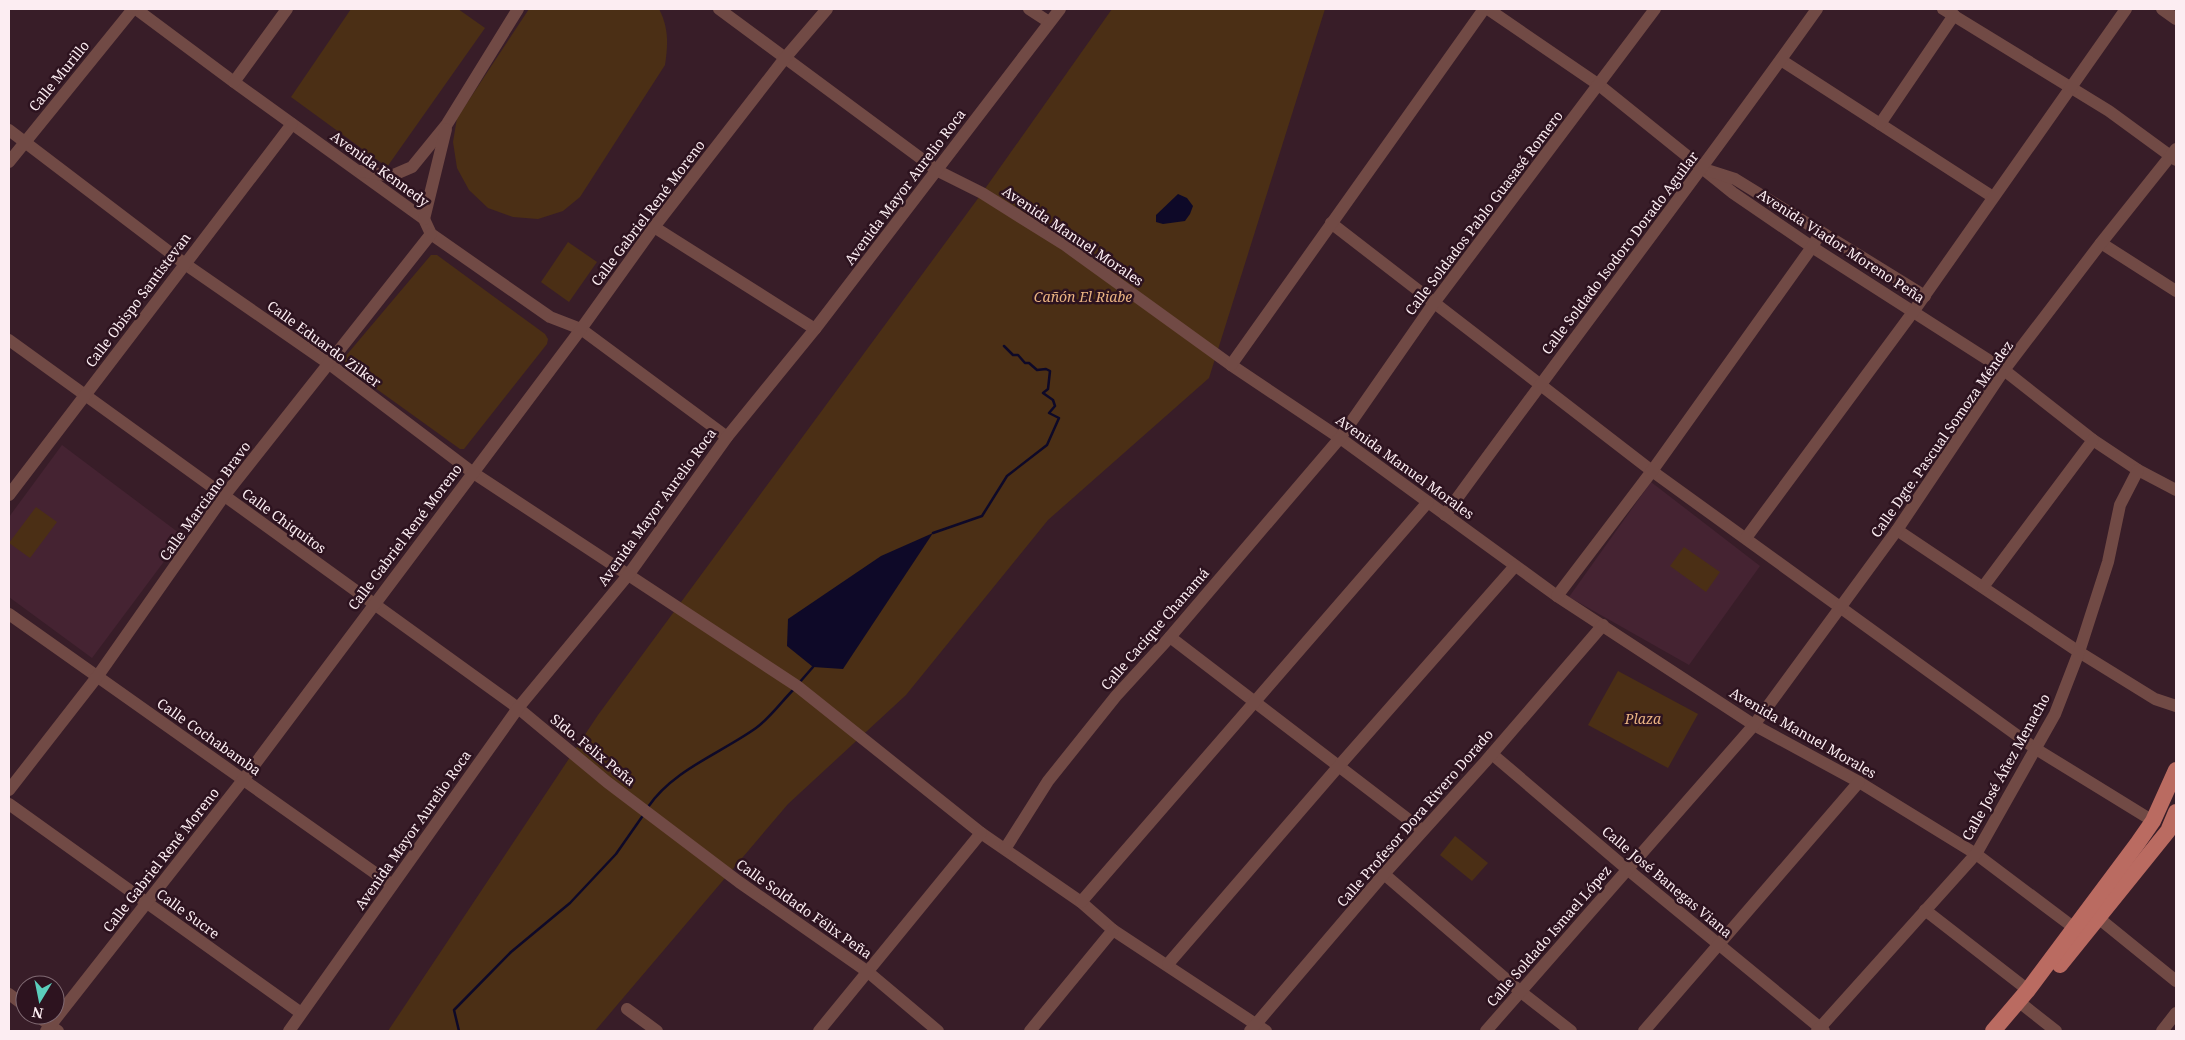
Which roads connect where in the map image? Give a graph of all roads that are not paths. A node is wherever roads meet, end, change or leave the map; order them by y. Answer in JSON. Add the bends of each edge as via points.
{"nodes":[{"id":1,"x":134,"y":9,"type":"edge"},
{"id":2,"x":287,"y":9,"type":"edge"},
{"id":3,"x":518,"y":9,"type":"edge"},
{"id":4,"x":719,"y":9,"type":"edge"},
{"id":5,"x":827,"y":9,"type":"edge"},
{"id":6,"x":1029,"y":9,"type":"edge"},
{"id":7,"x":1060,"y":9,"type":"edge"},
{"id":8,"x":1484,"y":9,"type":"edge"},
{"id":9,"x":1488,"y":9,"type":"edge"},
{"id":10,"x":1655,"y":9,"type":"edge"},
{"id":11,"x":1817,"y":9,"type":"edge"},
{"id":12,"x":2126,"y":9,"type":"edge"},
{"id":13,"x":2162,"y":9,"type":"edge"},
{"id":14,"x":1949,"y":12,"type":"edge"},
{"id":15,"x":2176,"y":19,"type":"edge"},
{"id":16,"x":1049,"y":22,"type":"junction"},
{"id":17,"x":785,"y":58,"type":"junction"},
{"id":18,"x":1780,"y":60,"type":"junction"},
{"id":19,"x":234,"y":82,"type":"junction"},
{"id":20,"x":1598,"y":85,"type":"junction"},
{"id":21,"x":2070,"y":88,"type":"junction"},
{"id":22,"x":292,"y":124,"type":"junction"},
{"id":23,"x":447,"y":124,"type":"junction"},
{"id":24,"x":1880,"y":124,"type":"junction"},
{"id":25,"x":9,"y":130,"type":"edge"},
{"id":26,"x":24,"y":142,"type":"junction"},
{"id":27,"x":2175,"y":155,"type":"edge"},
{"id":28,"x":9,"y":162,"type":"edge"},
{"id":29,"x":1702,"y":169,"type":"junction"},
{"id":30,"x":357,"y":171,"type":"junction"},
{"id":31,"x":938,"y":171,"type":"junction"},
{"id":32,"x":1994,"y":198,"type":"junction"},
{"id":33,"x":424,"y":219,"type":"junction"},
{"id":34,"x":1331,"y":223,"type":"junction"},
{"id":35,"x":654,"y":227,"type":"junction"},
{"id":36,"x":1821,"y":232,"type":"junction"},
{"id":37,"x":431,"y":234,"type":"junction"},
{"id":38,"x":2101,"y":243,"type":"junction"},
{"id":39,"x":1812,"y":247,"type":"junction"},
{"id":40,"x":185,"y":264,"type":"junction"},
{"id":41,"x":2176,"y":291,"type":"edge"},
{"id":42,"x":1925,"y":296,"type":"junction"},
{"id":43,"x":1434,"y":303,"type":"junction"},
{"id":44,"x":1914,"y":312,"type":"junction"},
{"id":45,"x":581,"y":329,"type":"junction"},
{"id":46,"x":815,"y":329,"type":"junction"},
{"id":47,"x":9,"y":340,"type":"edge"},
{"id":48,"x":328,"y":363,"type":"junction"},
{"id":49,"x":1231,"y":365,"type":"junction"},
{"id":50,"x":2004,"y":370,"type":"junction"},
{"id":51,"x":1540,"y":384,"type":"junction"},
{"id":52,"x":85,"y":395,"type":"junction"},
{"id":53,"x":727,"y":437,"type":"junction"},
{"id":54,"x":1340,"y":438,"type":"junction"},
{"id":55,"x":2093,"y":440,"type":"junction"},
{"id":56,"x":2138,"y":470,"type":"junction"},
{"id":57,"x":1652,"y":471,"type":"junction"},
{"id":58,"x":472,"y":472,"type":"junction"},
{"id":59,"x":2176,"y":490,"type":"edge"},
{"id":60,"x":9,"y":495,"type":"edge"},
{"id":61,"x":224,"y":496,"type":"junction"},
{"id":62,"x":1428,"y":502,"type":"junction"},
{"id":63,"x":1445,"y":515,"type":"junction"},
{"id":64,"x":1898,"y":530,"type":"junction"},
{"id":65,"x":1746,"y":538,"type":"junction"},
{"id":66,"x":1515,"y":566,"type":"junction"},
{"id":67,"x":629,"y":574,"type":"junction"},
{"id":68,"x":1983,"y":587,"type":"junction"},
{"id":69,"x":1557,"y":596,"type":"junction"},
{"id":70,"x":374,"y":604,"type":"junction"},
{"id":71,"x":1840,"y":606,"type":"junction"},
{"id":72,"x":9,"y":614,"type":"edge"},
{"id":73,"x":1602,"y":625,"type":"junction"},
{"id":74,"x":1170,"y":637,"type":"junction"},
{"id":75,"x":2079,"y":652,"type":"junction"},
{"id":76,"x":98,"y":677,"type":"junction"},
{"id":77,"x":1254,"y":702,"type":"junction"},
{"id":78,"x":2176,"y":706,"type":"edge"},
{"id":79,"x":518,"y":708,"type":"junction"},
{"id":80,"x":1754,"y":725,"type":"junction"},
{"id":81,"x":2036,"y":749,"type":"junction"},
{"id":82,"x":1492,"y":754,"type":"junction"},
{"id":83,"x":1338,"y":767,"type":"junction"},
{"id":84,"x":2176,"y":770,"type":"edge"},
{"id":85,"x":243,"y":780,"type":"junction"},
{"id":86,"x":1858,"y":782,"type":"junction"},
{"id":87,"x":9,"y":790,"type":"edge"},
{"id":88,"x":9,"y":804,"type":"edge"},
{"id":89,"x":2176,"y":812,"type":"edge"},
{"id":90,"x":650,"y":815,"type":"joint"},
{"id":91,"x":2153,"y":821,"type":"junction"},
{"id":92,"x":1422,"y":830,"type":"junction"},
{"id":93,"x":982,"y":832,"type":"junction"},
{"id":94,"x":1004,"y":849,"type":"junction"},
{"id":95,"x":1976,"y":854,"type":"junction"},
{"id":96,"x":1627,"y":869,"type":"junction"},
{"id":97,"x":1384,"y":874,"type":"junction"},
{"id":98,"x":392,"y":885,"type":"junction"},
{"id":99,"x":1081,"y":902,"type":"junction"},
{"id":100,"x":147,"y":903,"type":"junction"},
{"id":101,"x":1925,"y":910,"type":"junction"},
{"id":102,"x":2093,"y":914,"type":"junction"},
{"id":103,"x":1113,"y":930,"type":"junction"},
{"id":104,"x":2079,"y":932,"type":"junction"},
{"id":105,"x":1718,"y":944,"type":"junction"},
{"id":106,"x":1168,"y":964,"type":"junction"},
{"id":107,"x":868,"y":972,"type":"junction"},
{"id":108,"x":2176,"y":981,"type":"edge"},
{"id":109,"x":1521,"y":992,"type":"junction"},
{"id":110,"x":2024,"y":1000,"type":"junction"},
{"id":111,"x":628,"y":1009,"type":"dead end"},
{"id":112,"x":2176,"y":1013,"type":"edge"},
{"id":113,"x":301,"y":1014,"type":"junction"},
{"id":114,"x":51,"y":1029,"type":"edge"},
{"id":115,"x":1258,"y":1029,"type":"edge"},
{"id":116,"x":1820,"y":1030,"type":"edge"},
{"id":117,"x":288,"y":1031,"type":"edge"},
{"id":118,"x":657,"y":1031,"type":"edge"},
{"id":119,"x":819,"y":1031,"type":"edge"},
{"id":120,"x":938,"y":1031,"type":"edge"},
{"id":121,"x":1030,"y":1031,"type":"edge"},
{"id":122,"x":1486,"y":1031,"type":"edge"},
{"id":123,"x":1571,"y":1031,"type":"edge"},
{"id":124,"x":1644,"y":1031,"type":"edge"},
{"id":125,"x":1993,"y":1031,"type":"edge"},
{"id":126,"x":2007,"y":1031,"type":"edge"},
{"id":127,"x":2056,"y":1031,"type":"edge"},
{"id":128,"x":2162,"y":1031,"type":"edge"}],
"edges":[{"from":1,"to":19,"type":"street","name":"Avenida Kennedy"},
{"from":1,"to":26,"type":"street","name":"Calle Murillo"},
{"from":2,"to":19,"type":"street"},
{"from":3,"to":23,"type":"street"},
{"from":4,"to":17,"type":"street","name":"Avenida Manuel Morales"},
{"from":5,"to":17,"type":"street","name":"Calle Gabriel René Moreno"},
{"from":6,"to":16,"type":"street"},
{"from":7,"to":16,"type":"street","name":"Avenida Mayor Aurelio Roca"},
{"from":8,"to":34,"type":"street"},
{"from":9,"to":20,"type":"street"},
{"from":10,"to":20,"type":"street","name":"Calle Soldados Pablo Guasasé Romero"},
{"from":11,"to":18,"type":"street","name":"Calle Soldado Isodoro Dorado Aguilar"},
{"from":12,"to":21,"type":"street"},
{"from":13,"to":15,"type":"street"},
{"from":14,"to":21,"type":"street"},
{"from":14,"to":24,"type":"street"},
{"from":16,"to":31,"type":"street","name":"Avenida Mayor Aurelio Roca"},
{"from":17,"to":31,"type":"street","name":"Avenida Manuel Morales"},
{"from":17,"to":35,"type":"street","name":"Calle Gabriel René Moreno"},
{"from":18,"to":24,"type":"street"},
{"from":18,"to":29,"type":"street","name":"Calle Soldado Isodoro Dorado Aguilar"},
{"from":19,"to":22,"type":"street","name":"Avenida Kennedy"},
{"from":20,"to":29,"type":"street"},
{"from":20,"to":43,"type":"street","name":"Calle Soldados Pablo Guasasé Romero"},
{"from":21,"to":27,"type":"street"},
{"from":21,"to":32,"type":"street"},
{"from":22,"to":30,"type":"street","name":"Avenida Kennedy"},
{"from":22,"to":40,"type":"street","name":"Calle Obispo Santistevan"},
{"from":23,"to":30,"type":"street","via":[[412,168],[391,176]]},
{"from":23,"to":33,"type":"street"},
{"from":24,"to":32,"type":"street"},
{"from":25,"to":26,"type":"street","name":"Calle Eduardo Zilker"},
{"from":26,"to":28,"type":"street","name":"Calle Murillo"},
{"from":26,"to":40,"type":"street","name":"Calle Eduardo Zilker"},
{"from":27,"to":38,"type":"street","name":"Calle Dgte. Pascual Somoza Méndez"},
{"from":29,"to":36,"type":"street","name":"Avenida Viador Moreno Peña","via":[[1735,179]]},
{"from":29,"to":39,"type":"street","name":"Avenida Viador Moreno Peña"},
{"from":29,"to":51,"type":"street","name":"Calle Soldado Isodoro Dorado Aguilar"},
{"from":30,"to":33,"type":"street","name":"Avenida Kennedy"},
{"from":31,"to":46,"type":"street","name":"Avenida Mayor Aurelio Roca"},
{"from":31,"to":49,"type":"street","name":"Avenida Manuel Morales","via":[[1065,245]]},
{"from":32,"to":42,"type":"street"},
{"from":33,"to":37,"type":"street","name":"Avenida Kennedy"},
{"from":34,"to":43,"type":"street"},
{"from":34,"to":49,"type":"street"},
{"from":35,"to":45,"type":"street","name":"Calle Gabriel René Moreno"},
{"from":35,"to":46,"type":"street"},
{"from":36,"to":39,"type":"street"},
{"from":36,"to":42,"type":"street","name":"Avenida Viador Moreno Peña"},
{"from":37,"to":45,"type":"street","via":[[550,316]]},
{"from":37,"to":48,"type":"street","name":"Calle Marciano Bravo"},
{"from":38,"to":41,"type":"street"},
{"from":38,"to":50,"type":"street","name":"Calle Dgte. Pascual Somoza Méndez"},
{"from":39,"to":44,"type":"street","name":"Avenida Viador Moreno Peña"},
{"from":39,"to":57,"type":"street"},
{"from":40,"to":48,"type":"street","name":"Calle Eduardo Zilker"},
{"from":40,"to":52,"type":"street","name":"Calle Obispo Santistevan"},
{"from":42,"to":44,"type":"street"},
{"from":43,"to":51,"type":"street"},
{"from":43,"to":54,"type":"street","name":"Calle Soldados Pablo Guasasé Romero"},
{"from":44,"to":50,"type":"street","name":"Avenida Viador Moreno Peña"},
{"from":44,"to":65,"type":"street"},
{"from":45,"to":53,"type":"street"},
{"from":45,"to":58,"type":"street","name":"Calle Gabriel René Moreno"},
{"from":46,"to":53,"type":"street","name":"Avenida Mayor Aurelio Roca"},
{"from":47,"to":52,"type":"street","name":"Calle Chiquitos"},
{"from":48,"to":58,"type":"street","name":"Calle Eduardo Zilker"},
{"from":48,"to":61,"type":"street","name":"Calle Marciano Bravo"},
{"from":49,"to":54,"type":"street","name":"Avenida Manuel Morales"},
{"from":50,"to":55,"type":"street","name":"Avenida Viador Moreno Peña"},
{"from":50,"to":64,"type":"street","name":"Calle Dgte. Pascual Somoza Méndez"},
{"from":51,"to":57,"type":"street"},
{"from":51,"to":63,"type":"street","name":"Calle Soldado Isodoro Dorado Aguilar"},
{"from":52,"to":60,"type":"street","name":"Calle Obispo Santistevan"},
{"from":52,"to":61,"type":"street","name":"Calle Chiquitos"},
{"from":53,"to":67,"type":"street","name":"Avenida Mayor Aurelio Roca"},
{"from":54,"to":62,"type":"street","name":"Avenida Manuel Morales"},
{"from":54,"to":74,"type":"street","name":"Calle Cacique Chanamá"},
{"from":55,"to":56,"type":"street","name":"Avenida Viador Moreno Peña"},
{"from":55,"to":68,"type":"street"},
{"from":56,"to":59,"type":"street","name":"Avenida Viador Moreno Peña"},
{"from":56,"to":75,"type":"street","name":"Calle José Áñez Menacho","via":[[2120,505],[2108,562]]},
{"from":57,"to":65,"type":"street"},
{"from":57,"to":69,"type":"street"},
{"from":58,"to":67,"type":"street","name":"Calle Eduardo Zilker"},
{"from":58,"to":70,"type":"street","name":"Calle Gabriel René Moreno"},
{"from":61,"to":70,"type":"street","name":"Calle Chiquitos"},
{"from":61,"to":76,"type":"street","name":"Calle Marciano Bravo"},
{"from":62,"to":63,"type":"street","name":"Avenida Manuel Morales"},
{"from":62,"to":77,"type":"street"},
{"from":63,"to":66,"type":"street","name":"Avenida Manuel Morales"},
{"from":64,"to":68,"type":"street"},
{"from":64,"to":71,"type":"street","name":"Calle Dgte. Pascual Somoza Méndez"},
{"from":65,"to":71,"type":"street"},
{"from":66,"to":69,"type":"street","name":"Avenida Manuel Morales"},
{"from":66,"to":83,"type":"street"},
{"from":67,"to":79,"type":"street","name":"Avenida Mayor Aurelio Roca"},
{"from":67,"to":93,"type":"street","name":"Calle Eduardo Zilker","via":[[797,686]]},
{"from":68,"to":75,"type":"street"},
{"from":69,"to":73,"type":"street","name":"Avenida Manuel Morales"},
{"from":70,"to":79,"type":"street","name":"Calle Chiquitos"},
{"from":70,"to":85,"type":"street","name":"Calle Gabriel René Moreno"},
{"from":71,"to":80,"type":"street","name":"Calle Dgte. Pascual Somoza Méndez"},
{"from":71,"to":81,"type":"street"},
{"from":72,"to":76,"type":"street","name":"Calle Cochabamba"},
{"from":73,"to":80,"type":"street","name":"Avenida Manuel Morales"},
{"from":73,"to":82,"type":"street","name":"Calle Profesor Dora Rivero Dorado"},
{"from":74,"to":77,"type":"street"},
{"from":74,"to":94,"type":"street","name":"Calle Cacique Chanamá","via":[[1116,696],[1048,781]]},
{"from":75,"to":78,"type":"street","via":[[2155,699]]},
{"from":75,"to":81,"type":"street","name":"Calle José Áñez Menacho","via":[[2055,714]]},
{"from":76,"to":85,"type":"street","name":"Calle Cochabamba"},
{"from":76,"to":87,"type":"street","name":"Calle Marciano Bravo"},
{"from":77,"to":83,"type":"street"},
{"from":77,"to":99,"type":"street"},
{"from":79,"to":90,"type":"street","name":"Sldo. Felix Peña"},
{"from":79,"to":98,"type":"street","name":"Avenida Mayor Aurelio Roca"},
{"from":80,"to":86,"type":"street","name":"Avenida Manuel Morales"},
{"from":80,"to":96,"type":"street","name":"Calle Soldado Ismael López"},
{"from":81,"to":91,"type":"street"},
{"from":81,"to":95,"type":"street","name":"Calle José Áñez Menacho"},
{"from":82,"to":92,"type":"street","name":"Calle Profesor Dora Rivero Dorado"},
{"from":82,"to":96,"type":"street","name":"Calle José Banegas Viana"},
{"from":83,"to":92,"type":"street"},
{"from":83,"to":106,"type":"street"},
{"from":84,"to":91,"type":"main road"},
{"from":85,"to":98,"type":"street","name":"Calle Cochabamba"},
{"from":85,"to":100,"type":"street","name":"Calle Gabriel René Moreno"},
{"from":86,"to":95,"type":"street","name":"Avenida Manuel Morales"},
{"from":86,"to":105,"type":"street"},
{"from":88,"to":100,"type":"street","name":"Calle Sucre"},
{"from":89,"to":102,"type":"main road","via":[[2168,830]]},
{"from":90,"to":107,"type":"street","name":"Calle Soldado Félix Peña"},
{"from":91,"to":102,"type":"main road"},
{"from":92,"to":97,"type":"street","name":"Calle Profesor Dora Rivero Dorado"},
{"from":93,"to":94,"type":"street","name":"Calle Eduardo Zilker"},
{"from":93,"to":107,"type":"street"},
{"from":94,"to":99,"type":"street","name":"Calle Eduardo Zilker"},
{"from":95,"to":101,"type":"street","name":"Calle José Áñez Menacho"},
{"from":95,"to":104,"type":"street","name":"Avenida Manuel Morales"},
{"from":96,"to":105,"type":"street","name":"Calle José Banegas Viana"},
{"from":96,"to":109,"type":"street","name":"Calle Soldado Ismael López"},
{"from":97,"to":109,"type":"street"},
{"from":97,"to":115,"type":"street","name":"Calle Profesor Dora Rivero Dorado"},
{"from":98,"to":113,"type":"street","name":"Avenida Mayor Aurelio Roca"},
{"from":99,"to":103,"type":"street","name":"Calle Eduardo Zilker"},
{"from":100,"to":113,"type":"street","name":"Calle Sucre"},
{"from":100,"to":114,"type":"street","name":"Calle Gabriel René Moreno"},
{"from":101,"to":110,"type":"street"},
{"from":101,"to":116,"type":"street","name":"Calle José Áñez Menacho"},
{"from":102,"to":104,"type":"main road"},
{"from":102,"to":108,"type":"street"},
{"from":103,"to":106,"type":"street","name":"Calle Eduardo Zilker"},
{"from":103,"to":121,"type":"street"},
{"from":104,"to":110,"type":"main road"},
{"from":105,"to":116,"type":"street","name":"Calle José Banegas Viana"},
{"from":105,"to":124,"type":"street"},
{"from":106,"to":115,"type":"street","name":"Calle Eduardo Zilker"},
{"from":107,"to":119,"type":"street"},
{"from":107,"to":120,"type":"street","name":"Calle Soldado Félix Peña"},
{"from":109,"to":122,"type":"street","name":"Calle Soldado Ismael López"},
{"from":109,"to":123,"type":"street"},
{"from":110,"to":125,"type":"main road"},
{"from":110,"to":126,"type":"main road"},
{"from":110,"to":127,"type":"street"},
{"from":111,"to":118,"type":"street"},
{"from":112,"to":128,"type":"street"},
{"from":113,"to":117,"type":"street","name":"Avenida Mayor Aurelio Roca"}]}
